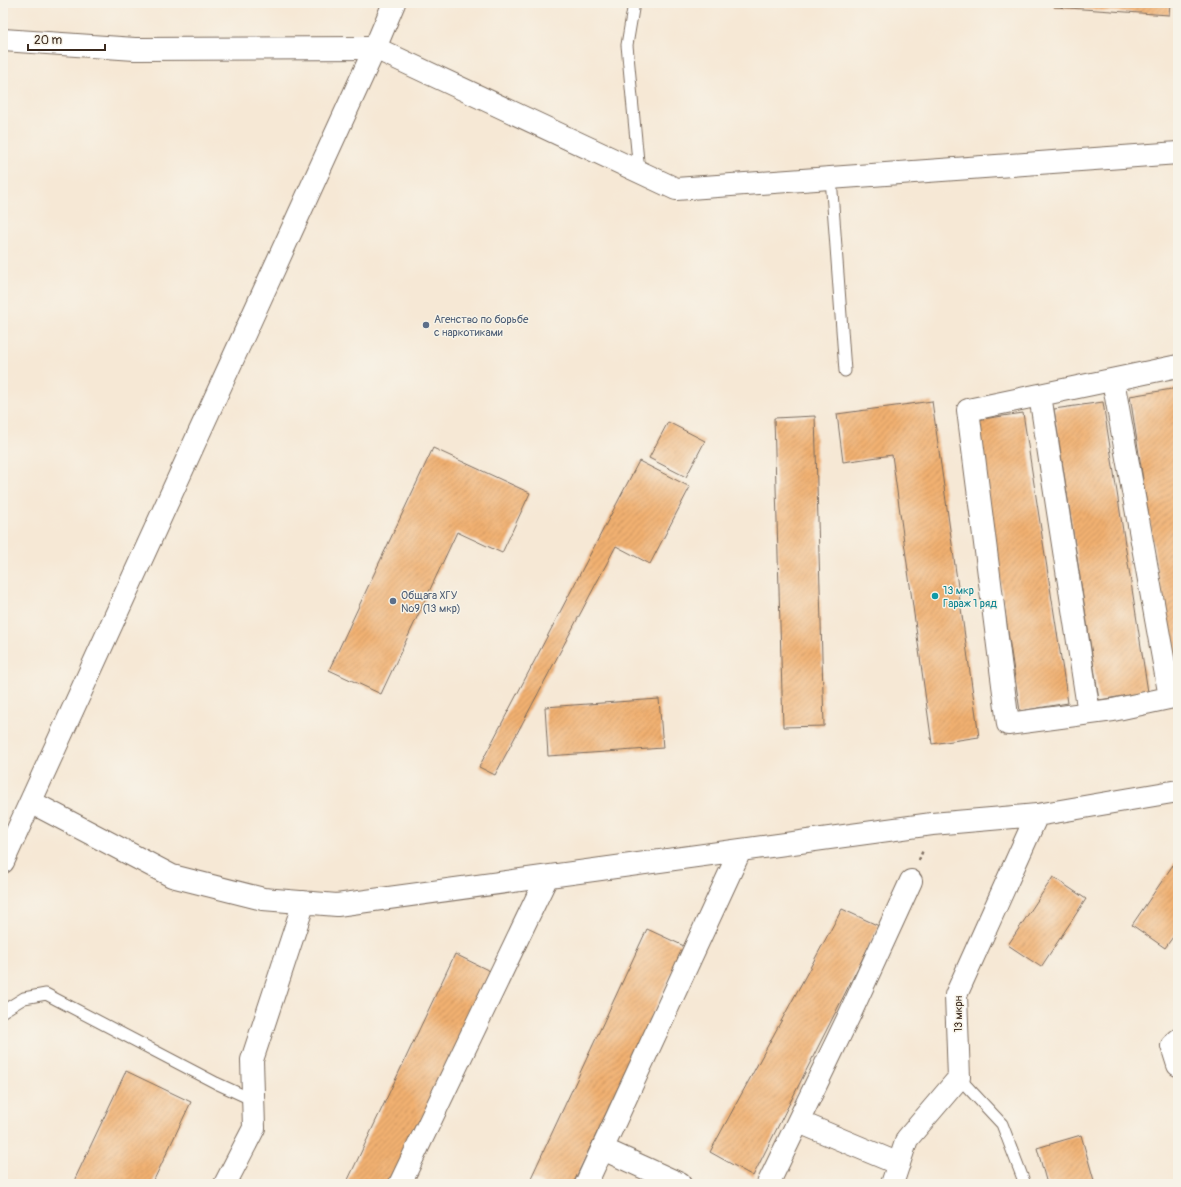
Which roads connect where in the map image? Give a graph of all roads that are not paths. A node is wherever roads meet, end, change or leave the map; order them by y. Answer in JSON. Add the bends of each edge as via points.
{"nodes":[{"id":1,"x":394,"y":3,"type":"edge"},
{"id":2,"x":634,"y":3,"type":"edge"},
{"id":3,"x":3,"y":40,"type":"edge"},
{"id":4,"x":374,"y":48,"type":"junction"},
{"id":5,"x":1178,"y":153,"type":"edge"},
{"id":6,"x":639,"y":172,"type":"junction"},
{"id":7,"x":830,"y":178,"type":"junction"},
{"id":8,"x":1178,"y":366,"type":"edge"},
{"id":9,"x":845,"y":372,"type":"dead end"},
{"id":10,"x":1113,"y":380,"type":"junction"},
{"id":11,"x":1040,"y":395,"type":"junction"},
{"id":12,"x":1174,"y":697,"type":"edge"},
{"id":13,"x":1089,"y":713,"type":"junction"},
{"id":14,"x":1178,"y":792,"type":"edge"},
{"id":15,"x":31,"y":802,"type":"junction"},
{"id":16,"x":1037,"y":815,"type":"junction"},
{"id":17,"x":740,"y":851,"type":"junction"},
{"id":18,"x":3,"y":862,"type":"edge"},
{"id":19,"x":547,"y":877,"type":"junction"},
{"id":20,"x":911,"y":881,"type":"road end"},
{"id":21,"x":304,"y":902,"type":"junction"},
{"id":22,"x":3,"y":1011,"type":"edge"},
{"id":23,"x":1178,"y":1040,"type":"edge"},
{"id":24,"x":1178,"y":1065,"type":"edge"},
{"id":25,"x":959,"y":1078,"type":"junction"},
{"id":26,"x":253,"y":1100,"type":"junction"},
{"id":27,"x":799,"y":1122,"type":"junction"},
{"id":28,"x":896,"y":1174,"type":"edge"},
{"id":29,"x":225,"y":1184,"type":"edge"},
{"id":30,"x":400,"y":1184,"type":"edge"},
{"id":31,"x":586,"y":1184,"type":"edge"},
{"id":32,"x":680,"y":1184,"type":"edge"},
{"id":33,"x":768,"y":1184,"type":"edge"},
{"id":34,"x":1025,"y":1184,"type":"edge"}],
"edges":[{"from":1,"to":4,"type":"main road"},
{"from":2,"to":6,"type":"lane","via":[[627,45]]},
{"from":3,"to":4,"type":"main road","via":[[134,49]]},
{"from":4,"to":6,"type":"main road"},
{"from":4,"to":15,"type":"main road"},
{"from":5,"to":7,"type":"main road"},
{"from":6,"to":7,"type":"main road","via":[[676,189]]},
{"from":7,"to":9,"type":"lane"},
{"from":8,"to":10,"type":"main road"},
{"from":10,"to":11,"type":"main road"},
{"from":10,"to":12,"type":"main road"},
{"from":11,"to":13,"type":"main road"},
{"from":11,"to":13,"type":"main road","via":[[968,410],[1008,724]]},
{"from":12,"to":13,"type":"main road"},
{"from":14,"to":16,"type":"main road"},
{"from":15,"to":18,"type":"main road"},
{"from":15,"to":21,"type":"main road","via":[[172,876],[263,899]]},
{"from":16,"to":17,"type":"main road","via":[[932,824]]},
{"from":16,"to":25,"type":"main road","name":"13 мкрн","via":[[956,995]]},
{"from":17,"to":19,"type":"main road"},
{"from":17,"to":31,"type":"main road"},
{"from":19,"to":21,"type":"main road","via":[[338,905]]},
{"from":19,"to":30,"type":"main road"},
{"from":20,"to":27,"type":"main road"},
{"from":21,"to":26,"type":"main road","via":[[252,1060]]},
{"from":22,"to":26,"type":"lane","via":[[24,998],[46,994]]},
{"from":23,"to":24,"type":"main road","via":[[1172,1046]]},
{"from":25,"to":28,"type":"main road","via":[[907,1139]]},
{"from":25,"to":34,"type":"lane","via":[[1002,1124]]},
{"from":26,"to":29,"type":"main road","via":[[254,1128]]},
{"from":27,"to":28,"type":"main road"},
{"from":27,"to":33,"type":"main road"},
{"from":31,"to":32,"type":"main road","via":[[603,1149]]}]}
